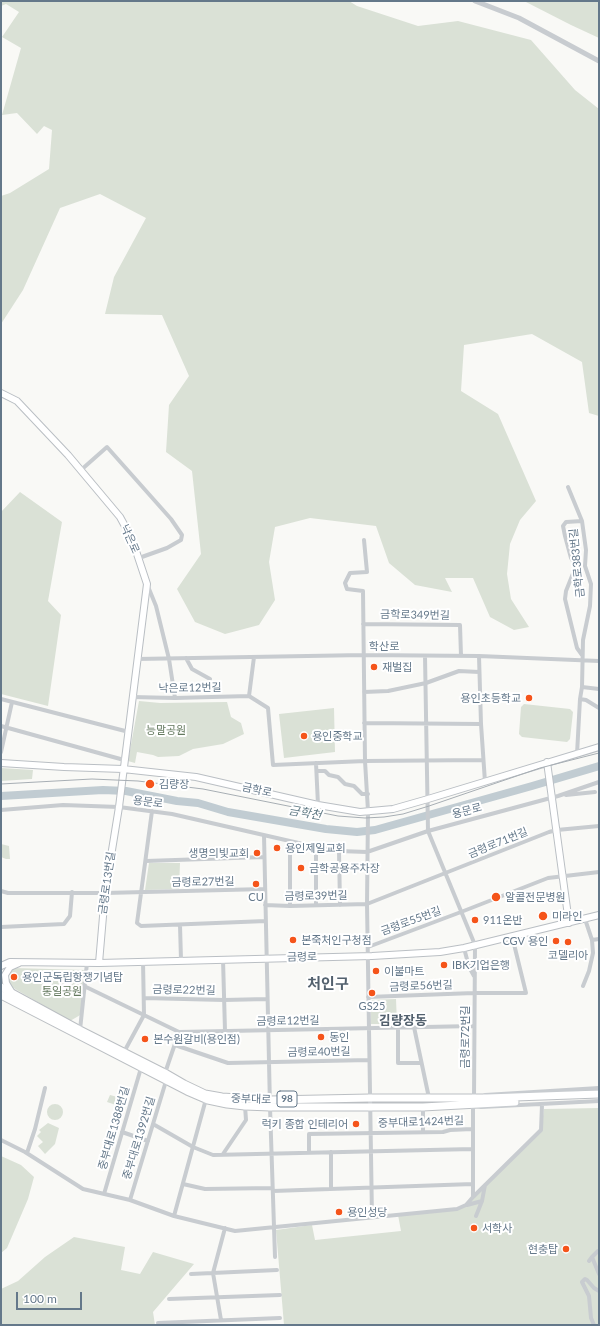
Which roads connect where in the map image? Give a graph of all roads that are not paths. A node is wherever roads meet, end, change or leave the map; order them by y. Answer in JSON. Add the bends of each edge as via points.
{"nodes":[{"id":1,"x":475,"y":1,"type":"edge"},
{"id":2,"x":599,"y":61,"type":"edge"},
{"id":3,"x":1,"y":393,"type":"edge"},
{"id":4,"x":80,"y":470,"type":"junction"},
{"id":5,"x":568,"y":487,"type":"dead end"},
{"id":6,"x":582,"y":521,"type":"junction"},
{"id":7,"x":364,"y":540,"type":"dead end"},
{"id":8,"x":138,"y":558,"type":"junction"},
{"id":9,"x":576,"y":566,"type":"junction"},
{"id":10,"x":585,"y":566,"type":"junction"},
{"id":11,"x":147,"y":584,"type":"junction"},
{"id":12,"x":363,"y":624,"type":"junction"},
{"id":13,"x":364,"y":655,"type":"junction"},
{"id":14,"x":582,"y":655,"type":"junction"},
{"id":15,"x":425,"y":656,"type":"junction"},
{"id":16,"x":461,"y":656,"type":"junction"},
{"id":17,"x":479,"y":656,"type":"junction"},
{"id":18,"x":254,"y":657,"type":"junction"},
{"id":19,"x":186,"y":658,"type":"junction"},
{"id":20,"x":137,"y":659,"type":"junction"},
{"id":21,"x":169,"y":659,"type":"junction"},
{"id":22,"x":582,"y":661,"type":"junction"},
{"id":23,"x":599,"y":661,"type":"edge"},
{"id":24,"x":480,"y":672,"type":"junction"},
{"id":25,"x":210,"y":679,"type":"dead end"},
{"id":26,"x":426,"y":683,"type":"junction"},
{"id":27,"x":582,"y":687,"type":"junction"},
{"id":28,"x":599,"y":689,"type":"edge"},
{"id":29,"x":364,"y":692,"type":"junction"},
{"id":30,"x":249,"y":696,"type":"junction"},
{"id":31,"x":132,"y":698,"type":"junction"},
{"id":32,"x":175,"y":698,"type":"junction"},
{"id":33,"x":1,"y":699,"type":"edge"},
{"id":34,"x":580,"y":699,"type":"junction"},
{"id":35,"x":12,"y":702,"type":"junction"},
{"id":36,"x":599,"y":708,"type":"edge"},
{"id":37,"x":364,"y":723,"type":"junction"},
{"id":38,"x":426,"y":723,"type":"junction"},
{"id":39,"x":481,"y":724,"type":"junction"},
{"id":40,"x":1,"y":726,"type":"edge"},
{"id":41,"x":6,"y":728,"type":"junction"},
{"id":42,"x":128,"y":732,"type":"junction"},
{"id":43,"x":599,"y":747,"type":"edge"},
{"id":44,"x":1,"y":752,"type":"edge"},
{"id":45,"x":577,"y":754,"type":"junction"},
{"id":46,"x":124,"y":760,"type":"junction"},
{"id":47,"x":427,"y":760,"type":"junction"},
{"id":48,"x":483,"y":760,"type":"junction"},
{"id":49,"x":365,"y":761,"type":"junction"},
{"id":50,"x":1,"y":763,"type":"edge"},
{"id":51,"x":316,"y":763,"type":"junction"},
{"id":52,"x":548,"y":763,"type":"junction"},
{"id":53,"x":123,"y":769,"type":"junction"},
{"id":54,"x":317,"y":771,"type":"junction"},
{"id":55,"x":484,"y":779,"type":"junction"},
{"id":56,"x":599,"y":782,"type":"edge"},
{"id":57,"x":595,"y":792,"type":"dead end"},
{"id":58,"x":368,"y":794,"type":"junction"},
{"id":59,"x":554,"y":795,"type":"junction"},
{"id":60,"x":428,"y":799,"type":"junction"},
{"id":61,"x":318,"y":804,"type":"junction"},
{"id":62,"x":119,"y":806,"type":"junction"},
{"id":63,"x":1,"y":810,"type":"edge"},
{"id":64,"x":152,"y":811,"type":"junction"},
{"id":65,"x":368,"y":813,"type":"junction"},
{"id":66,"x":599,"y":826,"type":"edge"},
{"id":67,"x":557,"y":830,"type":"junction"},
{"id":68,"x":428,"y":831,"type":"junction"},
{"id":69,"x":264,"y":835,"type":"junction"},
{"id":70,"x":290,"y":841,"type":"junction"},
{"id":71,"x":316,"y":847,"type":"junction"},
{"id":72,"x":339,"y":851,"type":"junction"},
{"id":73,"x":367,"y":852,"type":"junction"},
{"id":74,"x":264,"y":857,"type":"junction"},
{"id":75,"x":146,"y":861,"type":"junction"},
{"id":76,"x":599,"y":872,"type":"edge"},
{"id":77,"x":446,"y":874,"type":"junction"},
{"id":78,"x":563,"y":877,"type":"junction"},
{"id":79,"x":265,"y":889,"type":"junction"},
{"id":80,"x":1,"y":891,"type":"edge"},
{"id":81,"x":72,"y":892,"type":"junction"},
{"id":82,"x":142,"y":892,"type":"junction"},
{"id":83,"x":105,"y":893,"type":"junction"},
{"id":84,"x":367,"y":904,"type":"junction"},
{"id":85,"x":265,"y":905,"type":"junction"},
{"id":86,"x":340,"y":905,"type":"junction"},
{"id":87,"x":290,"y":906,"type":"junction"},
{"id":88,"x":316,"y":906,"type":"junction"},
{"id":89,"x":461,"y":912,"type":"junction"},
{"id":90,"x":599,"y":916,"type":"edge"},
{"id":91,"x":586,"y":919,"type":"junction"},
{"id":92,"x":266,"y":921,"type":"junction"},
{"id":93,"x":569,"y":923,"type":"junction"},
{"id":94,"x":180,"y":925,"type":"junction"},
{"id":95,"x":1,"y":926,"type":"edge"},
{"id":96,"x":512,"y":936,"type":"junction"},
{"id":97,"x":599,"y":939,"type":"edge"},
{"id":98,"x":592,"y":940,"type":"junction"},
{"id":99,"x":475,"y":945,"type":"junction"},
{"id":100,"x":368,"y":947,"type":"junction"},
{"id":101,"x":464,"y":948,"type":"junction"},
{"id":102,"x":368,"y":956,"type":"junction"},
{"id":103,"x":266,"y":958,"type":"junction"},
{"id":104,"x":223,"y":959,"type":"junction"},
{"id":105,"x":181,"y":960,"type":"junction"},
{"id":106,"x":1,"y":961,"type":"edge"},
{"id":107,"x":143,"y":961,"type":"junction"},
{"id":108,"x":10,"y":962,"type":"junction"},
{"id":109,"x":21,"y":962,"type":"junction"},
{"id":110,"x":87,"y":963,"type":"junction"},
{"id":111,"x":98,"y":963,"type":"junction"},
{"id":112,"x":1,"y":966,"type":"edge"},
{"id":113,"x":474,"y":977,"type":"junction"},
{"id":114,"x":84,"y":986,"type":"junction"},
{"id":115,"x":583,"y":986,"type":"dead end"},
{"id":116,"x":1,"y":987,"type":"edge"},
{"id":117,"x":12,"y":993,"type":"junction"},
{"id":118,"x":474,"y":993,"type":"junction"},
{"id":119,"x":1,"y":995,"type":"edge"},
{"id":120,"x":368,"y":997,"type":"junction"},
{"id":121,"x":144,"y":998,"type":"junction"},
{"id":122,"x":267,"y":999,"type":"junction"},
{"id":123,"x":224,"y":1000,"type":"junction"},
{"id":124,"x":144,"y":1015,"type":"junction"},
{"id":125,"x":474,"y":1026,"type":"junction"},
{"id":126,"x":398,"y":1027,"type":"junction"},
{"id":127,"x":414,"y":1027,"type":"junction"},
{"id":128,"x":369,"y":1028,"type":"junction"},
{"id":129,"x":80,"y":1030,"type":"junction"},
{"id":130,"x":268,"y":1030,"type":"junction"},
{"id":131,"x":225,"y":1031,"type":"junction"},
{"id":132,"x":179,"y":1032,"type":"junction"},
{"id":133,"x":175,"y":1046,"type":"junction"},
{"id":134,"x":124,"y":1052,"type":"junction"},
{"id":135,"x":369,"y":1060,"type":"junction"},
{"id":136,"x":269,"y":1062,"type":"junction"},
{"id":137,"x":421,"y":1063,"type":"junction"},
{"id":138,"x":141,"y":1068,"type":"junction"},
{"id":139,"x":165,"y":1073,"type":"junction"},
{"id":140,"x":166,"y":1081,"type":"junction"},
{"id":141,"x":45,"y":1088,"type":"dead end"},
{"id":142,"x":599,"y":1088,"type":"edge"},
{"id":143,"x":599,"y":1095,"type":"edge"},
{"id":144,"x":370,"y":1098,"type":"junction"},
{"id":145,"x":429,"y":1098,"type":"junction"},
{"id":146,"x":206,"y":1099,"type":"junction"},
{"id":147,"x":599,"y":1101,"type":"edge"},
{"id":148,"x":473,"y":1102,"type":"junction"},
{"id":149,"x":270,"y":1103,"type":"junction"},
{"id":150,"x":542,"y":1105,"type":"junction"},
{"id":151,"x":245,"y":1106,"type":"junction"},
{"id":152,"x":370,"y":1106,"type":"junction"},
{"id":153,"x":423,"y":1107,"type":"junction"},
{"id":154,"x":153,"y":1124,"type":"junction"},
{"id":155,"x":472,"y":1129,"type":"junction"},
{"id":156,"x":122,"y":1132,"type":"junction"},
{"id":157,"x":423,"y":1132,"type":"junction"},
{"id":158,"x":370,"y":1133,"type":"junction"},
{"id":159,"x":1,"y":1140,"type":"edge"},
{"id":160,"x":148,"y":1141,"type":"junction"},
{"id":161,"x":193,"y":1147,"type":"junction"},
{"id":162,"x":472,"y":1149,"type":"junction"},
{"id":163,"x":371,"y":1151,"type":"junction"},
{"id":164,"x":309,"y":1152,"type":"junction"},
{"id":165,"x":331,"y":1152,"type":"junction"},
{"id":166,"x":27,"y":1153,"type":"junction"},
{"id":167,"x":271,"y":1153,"type":"junction"},
{"id":168,"x":223,"y":1154,"type":"junction"},
{"id":169,"x":183,"y":1184,"type":"junction"},
{"id":170,"x":473,"y":1184,"type":"junction"},
{"id":171,"x":485,"y":1185,"type":"junction"},
{"id":172,"x":372,"y":1188,"type":"junction"},
{"id":173,"x":272,"y":1189,"type":"junction"},
{"id":174,"x":331,"y":1189,"type":"junction"},
{"id":175,"x":104,"y":1194,"type":"junction"},
{"id":176,"x":473,"y":1197,"type":"junction"},
{"id":177,"x":130,"y":1200,"type":"junction"},
{"id":178,"x":482,"y":1201,"type":"junction"},
{"id":179,"x":466,"y":1205,"type":"junction"},
{"id":180,"x":174,"y":1216,"type":"junction"},
{"id":181,"x":476,"y":1216,"type":"dead end"},
{"id":182,"x":372,"y":1217,"type":"junction"},
{"id":183,"x":274,"y":1226,"type":"junction"},
{"id":184,"x":225,"y":1228,"type":"junction"},
{"id":185,"x":598,"y":1251,"type":"dead end"},
{"id":186,"x":275,"y":1257,"type":"dead end"},
{"id":187,"x":592,"y":1257,"type":"junction"},
{"id":188,"x":589,"y":1261,"type":"dead end"},
{"id":189,"x":277,"y":1270,"type":"dead end"},
{"id":190,"x":213,"y":1273,"type":"junction"},
{"id":191,"x":191,"y":1274,"type":"dead end"},
{"id":192,"x":599,"y":1274,"type":"edge"},
{"id":193,"x":599,"y":1291,"type":"edge"},
{"id":194,"x":280,"y":1295,"type":"dead end"},
{"id":195,"x":217,"y":1297,"type":"junction"},
{"id":196,"x":170,"y":1299,"type":"dead end"},
{"id":197,"x":280,"y":1318,"type":"dead end"},
{"id":198,"x":221,"y":1320,"type":"junction"},
{"id":199,"x":158,"y":1323,"type":"dead end"},
{"id":200,"x":594,"y":1325,"type":"edge"}],
"edges":[{"from":1,"to":2,"type":"street","via":[[519,18]]},
{"from":3,"to":4,"type":"main road","name":"낙은로","via":[[17,401]]},
{"from":4,"to":8,"type":"main road","name":"낙은로","via":[[120,517],[132,539]]},
{"from":4,"to":8,"type":"street","via":[[107,446],[172,519],[182,534],[181,540],[167,548]]},
{"from":5,"to":6,"type":"street","name":"금학로383번길"},
{"from":6,"to":9,"type":"street","via":[[566,522],[563,526],[571,558]]},
{"from":6,"to":10,"type":"street","name":"금학로383번길","via":[[586,550]]},
{"from":7,"to":12,"type":"street","via":[[367,572],[350,573],[345,583],[347,589],[363,591]]},
{"from":8,"to":11,"type":"main road","name":"낙은로"},
{"from":9,"to":10,"type":"street"},
{"from":9,"to":14,"type":"street","via":[[565,599],[577,648]]},
{"from":10,"to":14,"type":"street","name":"금학로383번길","via":[[591,584]]},
{"from":11,"to":20,"type":"main road","name":"낙은로"},
{"from":11,"to":21,"type":"street","via":[[156,606]]},
{"from":12,"to":13,"type":"street"},
{"from":12,"to":16,"type":"street","name":"금학로349번길","via":[[460,625]]},
{"from":13,"to":15,"type":"street","name":"학산로"},
{"from":13,"to":18,"type":"street","name":"학산로"},
{"from":13,"to":29,"type":"street"},
{"from":14,"to":22,"type":"street","name":"금학로383번길"},
{"from":15,"to":16,"type":"street","name":"학산로"},
{"from":15,"to":26,"type":"street"},
{"from":16,"to":17,"type":"street","name":"학산로"},
{"from":17,"to":22,"type":"street","name":"학산로"},
{"from":17,"to":24,"type":"street"},
{"from":18,"to":19,"type":"street","name":"학산로"},
{"from":18,"to":30,"type":"street"},
{"from":19,"to":21,"type":"street","name":"학산로"},
{"from":19,"to":25,"type":"street","via":[[192,669]]},
{"from":20,"to":21,"type":"street","name":"학산로"},
{"from":20,"to":31,"type":"main road","name":"낙은로"},
{"from":21,"to":32,"type":"street"},
{"from":22,"to":23,"type":"street","name":"학산로"},
{"from":22,"to":27,"type":"street","name":"금학로383번길"},
{"from":24,"to":26,"type":"street","via":[[459,671]]},
{"from":24,"to":39,"type":"street"},
{"from":26,"to":29,"type":"street","via":[[388,691]]},
{"from":26,"to":38,"type":"street"},
{"from":27,"to":28,"type":"street"},
{"from":27,"to":34,"type":"street","name":"금학로383번길"},
{"from":29,"to":37,"type":"street"},
{"from":30,"to":32,"type":"street","name":"낙은로12번길"},
{"from":30,"to":51,"type":"street","via":[[268,708],[273,765]]},
{"from":31,"to":32,"type":"street","name":"낙은로12번길"},
{"from":31,"to":42,"type":"main road","name":"낙은로"},
{"from":33,"to":35,"type":"street"},
{"from":34,"to":36,"type":"street"},
{"from":34,"to":45,"type":"street","name":"금학로383번길"},
{"from":35,"to":41,"type":"street"},
{"from":35,"to":42,"type":"street"},
{"from":37,"to":38,"type":"street"},
{"from":37,"to":49,"type":"street"},
{"from":38,"to":39,"type":"street"},
{"from":38,"to":47,"type":"street"},
{"from":39,"to":48,"type":"street"},
{"from":40,"to":41,"type":"street"},
{"from":41,"to":44,"type":"street"},
{"from":41,"to":46,"type":"street"},
{"from":42,"to":46,"type":"main road","name":"낙은로"},
{"from":43,"to":45,"type":"main road","name":"금학로"},
{"from":45,"to":52,"type":"main road","name":"금학로"},
{"from":46,"to":53,"type":"main road","name":"낙은로"},
{"from":47,"to":48,"type":"street"},
{"from":47,"to":49,"type":"street"},
{"from":47,"to":60,"type":"street"},
{"from":48,"to":55,"type":"street"},
{"from":49,"to":51,"type":"street"},
{"from":49,"to":58,"type":"street"},
{"from":50,"to":53,"type":"main road","name":"금학로"},
{"from":51,"to":54,"type":"street"},
{"from":52,"to":55,"type":"main road","name":"금학로"},
{"from":52,"to":59,"type":"main road"},
{"from":53,"to":61,"type":"main road","name":"금학로","via":[[196,778]]},
{"from":53,"to":62,"type":"main road","name":"금령로13번길"},
{"from":54,"to":58,"type":"street","via":[[325,771],[338,777],[345,784],[354,786],[362,794]]},
{"from":54,"to":61,"type":"street"},
{"from":55,"to":60,"type":"main road","name":"금학로"},
{"from":56,"to":59,"type":"street","name":"용문로"},
{"from":57,"to":59,"type":"street"},
{"from":58,"to":65,"type":"street"},
{"from":59,"to":67,"type":"main road"},
{"from":59,"to":68,"type":"street","name":"용문로"},
{"from":60,"to":65,"type":"main road","name":"금학로"},
{"from":60,"to":68,"type":"street"},
{"from":61,"to":65,"type":"main road","name":"금학로"},
{"from":62,"to":63,"type":"street","name":"용문로","via":[[63,805]]},
{"from":62,"to":64,"type":"street","name":"용문로"},
{"from":62,"to":83,"type":"main road","name":"금령로13번길"},
{"from":64,"to":69,"type":"street","name":"용문로"},
{"from":64,"to":75,"type":"street"},
{"from":65,"to":73,"type":"street","name":"금령로55번길"},
{"from":66,"to":67,"type":"street","name":"금령로71번길"},
{"from":67,"to":77,"type":"street","name":"금령로71번길"},
{"from":67,"to":78,"type":"main road"},
{"from":68,"to":73,"type":"street","name":"용문로"},
{"from":68,"to":77,"type":"street"},
{"from":69,"to":70,"type":"street","name":"용문로"},
{"from":69,"to":74,"type":"street"},
{"from":70,"to":71,"type":"street","name":"용문로"},
{"from":70,"to":87,"type":"street"},
{"from":71,"to":72,"type":"street","name":"용문로"},
{"from":71,"to":88,"type":"street"},
{"from":72,"to":73,"type":"street","name":"용문로"},
{"from":72,"to":86,"type":"street"},
{"from":73,"to":84,"type":"street","name":"금령로55번길"},
{"from":74,"to":75,"type":"street","name":"금령로27번길"},
{"from":74,"to":79,"type":"street"},
{"from":75,"to":82,"type":"street"},
{"from":76,"to":78,"type":"street"},
{"from":77,"to":84,"type":"street","name":"금령로71번길"},
{"from":77,"to":89,"type":"street"},
{"from":78,"to":89,"type":"street","via":[[548,878]]},
{"from":78,"to":93,"type":"main road"},
{"from":79,"to":82,"type":"street","name":"금령로27번길"},
{"from":79,"to":85,"type":"street"},
{"from":80,"to":81,"type":"street","name":"금령로27번길"},
{"from":81,"to":83,"type":"street","name":"금령로27번길"},
{"from":81,"to":95,"type":"street","via":[[70,916],[64,924]]},
{"from":82,"to":83,"type":"street","name":"금령로27번길"},
{"from":82,"to":94,"type":"street","via":[[137,923],[141,926]]},
{"from":83,"to":111,"type":"main road","name":"금령로13번길"},
{"from":84,"to":86,"type":"street","name":"금령로39번길"},
{"from":84,"to":100,"type":"street","name":"금령로55번길"},
{"from":85,"to":87,"type":"street","name":"금령로39번길"},
{"from":85,"to":92,"type":"street"},
{"from":86,"to":88,"type":"street","name":"금령로39번길"},
{"from":87,"to":88,"type":"street","name":"금령로39번길"},
{"from":89,"to":99,"type":"street"},
{"from":89,"to":100,"type":"street","name":"금령로55번길"},
{"from":90,"to":91,"type":"main road","name":"금령로"},
{"from":91,"to":93,"type":"main road","name":"금령로"},
{"from":91,"to":98,"type":"street"},
{"from":92,"to":94,"type":"street"},
{"from":92,"to":103,"type":"street"},
{"from":93,"to":96,"type":"main road","name":"금령로"},
{"from":94,"to":105,"type":"street"},
{"from":96,"to":99,"type":"main road","name":"금령로"},
{"from":96,"to":118,"type":"street","name":"금령로56번길","via":[[526,993]]},
{"from":97,"to":98,"type":"street"},
{"from":98,"to":115,"type":"street","via":[[593,953]]},
{"from":99,"to":101,"type":"main road","name":"금령로"},
{"from":99,"to":113,"type":"street","name":"금령로72번길"},
{"from":100,"to":102,"type":"street","name":"금령로55번길"},
{"from":101,"to":102,"type":"main road","name":"금령로"},
{"from":101,"to":113,"type":"street","name":"금령로72번길"},
{"from":102,"to":103,"type":"main road","name":"금령로"},
{"from":102,"to":120,"type":"street"},
{"from":103,"to":104,"type":"main road","name":"금령로"},
{"from":103,"to":122,"type":"street"},
{"from":104,"to":105,"type":"main road","name":"금령로"},
{"from":104,"to":123,"type":"street"},
{"from":105,"to":107,"type":"main road","name":"금령로"},
{"from":106,"to":108,"type":"main road"},
{"from":107,"to":111,"type":"main road","name":"금령로"},
{"from":107,"to":121,"type":"street","name":"금령로22번길"},
{"from":108,"to":109,"type":"main road","name":"금령로"},
{"from":108,"to":112,"type":"main road","name":"금령로"},
{"from":109,"to":110,"type":"main road","name":"금령로"},
{"from":109,"to":117,"type":"main road","via":[[10,967],[5,975],[6,984]]},
{"from":110,"to":111,"type":"main road","name":"금령로"},
{"from":110,"to":114,"type":"street"},
{"from":113,"to":118,"type":"street","name":"금령로72번길"},
{"from":114,"to":124,"type":"street","name":"금령로12번길"},
{"from":114,"to":129,"type":"street"},
{"from":116,"to":117,"type":"main road","name":"중부대로","number":"98"},
{"from":117,"to":129,"type":"main road","name":"중부대로","number":"98"},
{"from":118,"to":120,"type":"street","name":"금령로56번길"},
{"from":118,"to":125,"type":"street","name":"금령로72번길"},
{"from":119,"to":138,"type":"main road","name":"중부대로","number":"98"},
{"from":120,"to":128,"type":"street"},
{"from":121,"to":123,"type":"street","name":"금령로22번길"},
{"from":121,"to":124,"type":"street","name":"금령로22번길"},
{"from":122,"to":123,"type":"street","name":"금령로22번길"},
{"from":122,"to":130,"type":"street"},
{"from":123,"to":131,"type":"street"},
{"from":124,"to":132,"type":"street","name":"금령로12번길"},
{"from":124,"to":134,"type":"street"},
{"from":125,"to":127,"type":"street","name":"금령로12번길"},
{"from":125,"to":148,"type":"street","name":"금령로72번길"},
{"from":126,"to":127,"type":"street","name":"금령로12번길"},
{"from":126,"to":128,"type":"street","name":"금령로12번길"},
{"from":126,"to":137,"type":"street","via":[[398,1063]]},
{"from":127,"to":137,"type":"street"},
{"from":128,"to":130,"type":"street","name":"금령로12번길"},
{"from":128,"to":135,"type":"street"},
{"from":129,"to":134,"type":"main road","name":"중부대로","number":"98"},
{"from":130,"to":131,"type":"street","name":"금령로12번길"},
{"from":130,"to":136,"type":"street"},
{"from":131,"to":132,"type":"street","name":"금령로12번길"},
{"from":132,"to":133,"type":"street"},
{"from":133,"to":136,"type":"street","name":"금령로40번길","via":[[228,1063]]},
{"from":133,"to":139,"type":"street"},
{"from":134,"to":139,"type":"main road","name":"중부대로","number":"98"},
{"from":135,"to":136,"type":"street","name":"금령로40번길"},
{"from":135,"to":144,"type":"street"},
{"from":136,"to":149,"type":"street"},
{"from":137,"to":145,"type":"street"},
{"from":138,"to":140,"type":"main road","name":"중부대로","number":"98"},
{"from":138,"to":156,"type":"street","name":"중부대로1388번길"},
{"from":139,"to":149,"type":"main road","name":"중부대로","number":"98","via":[[205,1094]]},
{"from":140,"to":146,"type":"main road","name":"중부대로","number":"98"},
{"from":140,"to":154,"type":"street","name":"중부대로1392번길"},
{"from":141,"to":166,"type":"street","via":[[36,1129]]},
{"from":142,"to":148,"type":"street","via":[[488,1094]]},
{"from":143,"to":148,"type":"main road","name":"중부대로","number":"98"},
{"from":144,"to":145,"type":"main road","name":"중부대로","number":"98"},
{"from":144,"to":149,"type":"main road","name":"중부대로","number":"98"},
{"from":144,"to":152,"type":"street","name":"중부대로1424번길"},
{"from":145,"to":148,"type":"main road","name":"중부대로","number":"98"},
{"from":146,"to":151,"type":"main road","name":"중부대로","number":"98"},
{"from":146,"to":161,"type":"street"},
{"from":147,"to":150,"type":"street"},
{"from":148,"to":150,"type":"street","via":[[481,1108]]},
{"from":148,"to":153,"type":"main road","name":"중부대로","number":"98"},
{"from":148,"to":155,"type":"street","name":"금령로72번길"},
{"from":149,"to":151,"type":"main road","name":"중부대로","number":"98"},
{"from":149,"to":152,"type":"main road","name":"중부대로","number":"98"},
{"from":149,"to":167,"type":"street"},
{"from":150,"to":171,"type":"street","via":[[541,1130]]},
{"from":151,"to":168,"type":"street","name":"중부대로","via":[[246,1120]]},
{"from":152,"to":153,"type":"main road","name":"중부대로","number":"98"},
{"from":152,"to":158,"type":"street","name":"중부대로1424번길"},
{"from":153,"to":157,"type":"street"},
{"from":154,"to":160,"type":"street","name":"중부대로1392번길"},
{"from":154,"to":161,"type":"street"},
{"from":155,"to":157,"type":"street","name":"중부대로1424번길"},
{"from":155,"to":162,"type":"street","name":"금령로72번길"},
{"from":156,"to":160,"type":"street"},
{"from":156,"to":175,"type":"street","name":"중부대로1388번길"},
{"from":157,"to":158,"type":"street","name":"중부대로1424번길"},
{"from":158,"to":163,"type":"street","name":"중부대로1424번길"},
{"from":158,"to":164,"type":"street","name":"중부대로1424번길","via":[[309,1134]]},
{"from":159,"to":166,"type":"street"},
{"from":160,"to":177,"type":"street","name":"중부대로1392번길"},
{"from":161,"to":168,"type":"street","via":[[214,1155]]},
{"from":161,"to":169,"type":"street"},
{"from":162,"to":163,"type":"street"},
{"from":162,"to":170,"type":"street","name":"금령로72번길"},
{"from":163,"to":165,"type":"street"},
{"from":163,"to":172,"type":"street","name":"중부대로1424번길"},
{"from":164,"to":165,"type":"street"},
{"from":164,"to":167,"type":"street"},
{"from":165,"to":174,"type":"street"},
{"from":166,"to":175,"type":"street","via":[[83,1189]]},
{"from":167,"to":168,"type":"street"},
{"from":167,"to":173,"type":"street"},
{"from":169,"to":173,"type":"street","via":[[205,1190]]},
{"from":169,"to":180,"type":"street"},
{"from":170,"to":172,"type":"street"},
{"from":170,"to":176,"type":"street","name":"금령로72번길"},
{"from":171,"to":176,"type":"street"},
{"from":171,"to":178,"type":"street"},
{"from":172,"to":174,"type":"street"},
{"from":172,"to":182,"type":"street","name":"중부대로1424번길"},
{"from":173,"to":174,"type":"street"},
{"from":173,"to":183,"type":"street"},
{"from":175,"to":177,"type":"street"},
{"from":176,"to":179,"type":"street"},
{"from":177,"to":180,"type":"street"},
{"from":178,"to":179,"type":"street"},
{"from":178,"to":181,"type":"street"},
{"from":179,"to":182,"type":"street","via":[[457,1209]]},
{"from":180,"to":184,"type":"street"},
{"from":182,"to":183,"type":"street"},
{"from":183,"to":184,"type":"street","via":[[235,1230]]},
{"from":183,"to":186,"type":"street"},
{"from":184,"to":190,"type":"street"},
{"from":185,"to":187,"type":"street"},
{"from":187,"to":188,"type":"street"},
{"from":187,"to":192,"type":"street"},
{"from":189,"to":190,"type":"street"},
{"from":190,"to":191,"type":"street"},
{"from":190,"to":195,"type":"street"},
{"from":193,"to":200,"type":"street","via":[[587,1280],[582,1282],[589,1296]]},
{"from":194,"to":195,"type":"street"},
{"from":195,"to":196,"type":"street"},
{"from":195,"to":198,"type":"street"},
{"from":197,"to":198,"type":"street"},
{"from":198,"to":199,"type":"street"}]}
